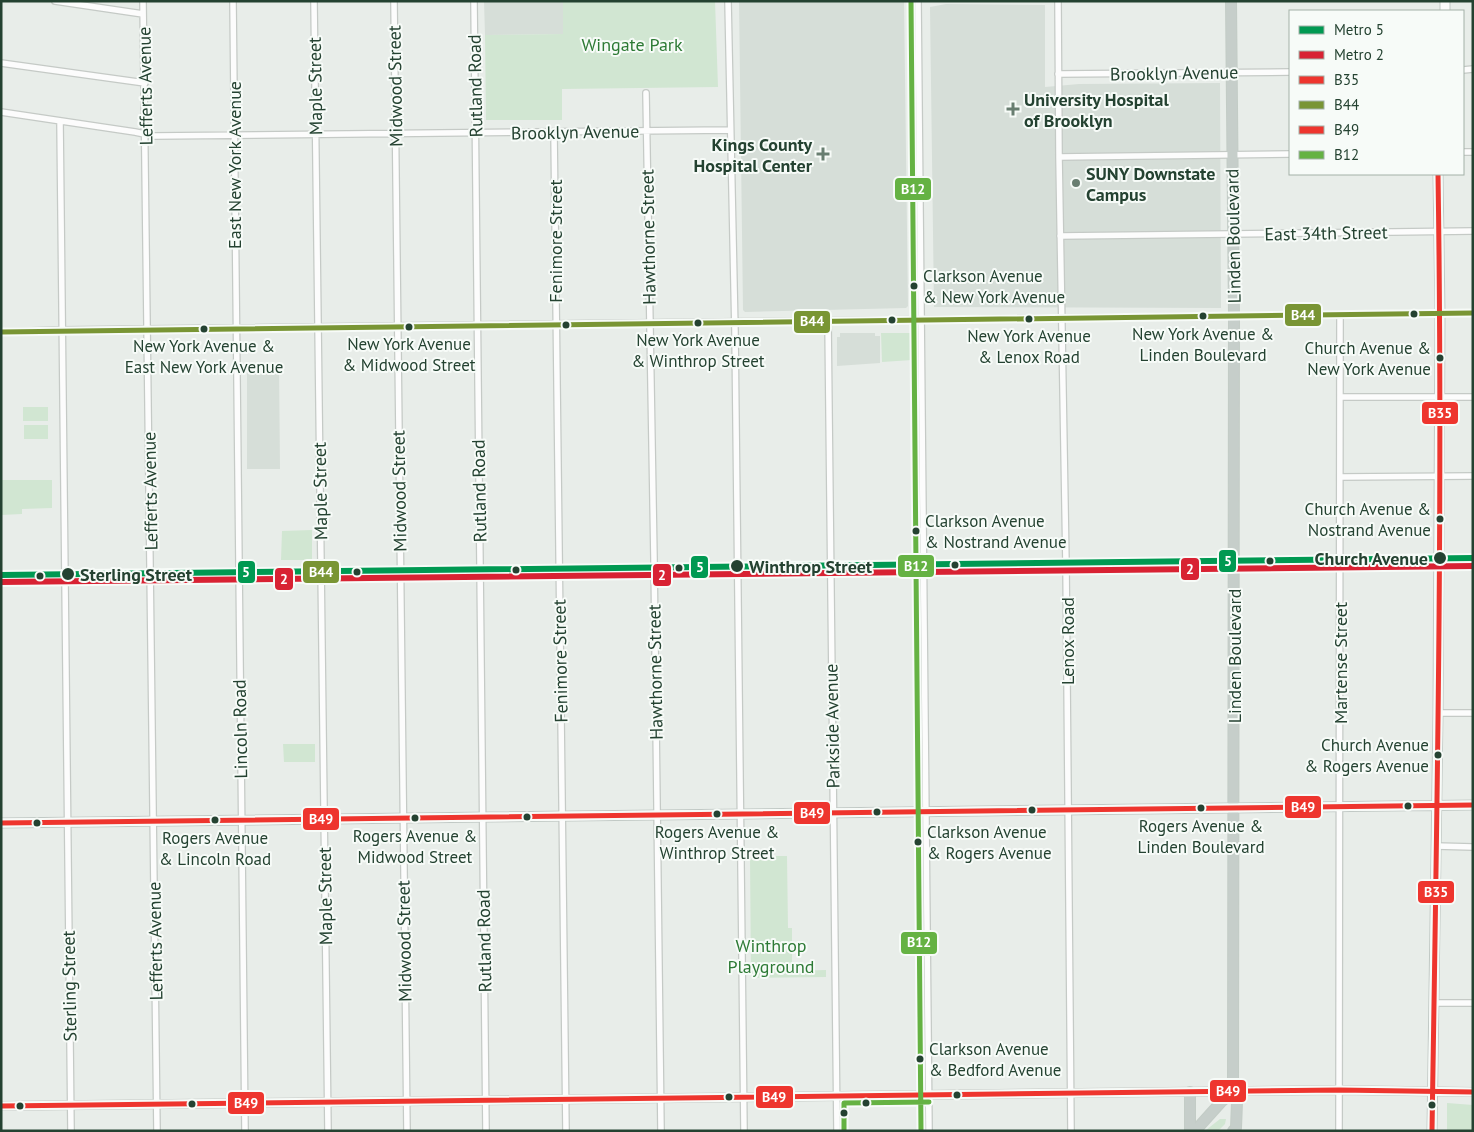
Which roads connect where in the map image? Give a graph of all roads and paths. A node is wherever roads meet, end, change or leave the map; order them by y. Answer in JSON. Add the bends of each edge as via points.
{"nodes":[{"id":1,"x":55,"y":1,"type":"edge"},
{"id":2,"x":143,"y":1,"type":"edge"},
{"id":3,"x":233,"y":1,"type":"edge"},
{"id":4,"x":314,"y":1,"type":"edge"},
{"id":5,"x":394,"y":1,"type":"edge"},
{"id":6,"x":474,"y":1,"type":"edge"},
{"id":7,"x":728,"y":1,"type":"edge"},
{"id":8,"x":918,"y":1,"type":"edge"},
{"id":9,"x":1058,"y":1,"type":"edge"},
{"id":10,"x":1231,"y":1,"type":"edge"},
{"id":11,"x":143,"y":14,"type":"junction"},
{"id":12,"x":1,"y":62,"type":"edge"},
{"id":13,"x":1232,"y":72,"type":"junction"},
{"id":14,"x":1289,"y":72,"type":"edge"},
{"id":15,"x":1058,"y":74,"type":"junction"},
{"id":16,"x":145,"y":83,"type":"junction"},
{"id":17,"x":646,"y":93,"type":"dead end"},
{"id":18,"x":1,"y":112,"type":"edge"},
{"id":19,"x":60,"y":121,"type":"junction"},
{"id":20,"x":730,"y":130,"type":"junction"},
{"id":21,"x":646,"y":131,"type":"junction"},
{"id":22,"x":554,"y":132,"type":"junction"},
{"id":23,"x":475,"y":133,"type":"junction"},
{"id":24,"x":146,"y":134,"type":"junction"},
{"id":25,"x":316,"y":134,"type":"junction"},
{"id":26,"x":395,"y":134,"type":"junction"},
{"id":27,"x":234,"y":135,"type":"junction"},
{"id":28,"x":1289,"y":154,"type":"edge"},
{"id":29,"x":1232,"y":155,"type":"junction"},
{"id":30,"x":1058,"y":157,"type":"junction"},
{"id":31,"x":1438,"y":175,"type":"edge"},
{"id":32,"x":1473,"y":231,"type":"edge"},
{"id":33,"x":1440,"y":232,"type":"junction"},
{"id":34,"x":1233,"y":234,"type":"junction"},
{"id":35,"x":1060,"y":236,"type":"junction"},
{"id":36,"x":1440,"y":314,"type":"junction"},
{"id":37,"x":1473,"y":314,"type":"edge"},
{"id":38,"x":1340,"y":315,"type":"junction"},
{"id":39,"x":1234,"y":316,"type":"junction"},
{"id":40,"x":1062,"y":318,"type":"junction"},
{"id":41,"x":922,"y":319,"type":"junction"},
{"id":42,"x":828,"y":321,"type":"junction"},
{"id":43,"x":734,"y":322,"type":"junction"},
{"id":44,"x":650,"y":323,"type":"junction"},
{"id":45,"x":556,"y":324,"type":"junction"},
{"id":46,"x":477,"y":325,"type":"junction"},
{"id":47,"x":397,"y":326,"type":"junction"},
{"id":48,"x":318,"y":327,"type":"junction"},
{"id":49,"x":236,"y":328,"type":"junction"},
{"id":50,"x":148,"y":329,"type":"junction"},
{"id":51,"x":62,"y":330,"type":"junction"},
{"id":52,"x":1,"y":332,"type":"edge"},
{"id":53,"x":1340,"y":397,"type":"junction"},
{"id":54,"x":1440,"y":397,"type":"junction"},
{"id":55,"x":1473,"y":397,"type":"edge"},
{"id":56,"x":1439,"y":476,"type":"junction"},
{"id":57,"x":1473,"y":476,"type":"edge"},
{"id":58,"x":1340,"y":477,"type":"junction"},
{"id":59,"x":1473,"y":559,"type":"edge"},
{"id":60,"x":1439,"y":560,"type":"junction"},
{"id":61,"x":1340,"y":561,"type":"junction"},
{"id":62,"x":1234,"y":562,"type":"junction"},
{"id":63,"x":1066,"y":564,"type":"junction"},
{"id":64,"x":924,"y":566,"type":"junction"},
{"id":65,"x":830,"y":567,"type":"junction"},
{"id":66,"x":737,"y":568,"type":"junction"},
{"id":67,"x":654,"y":569,"type":"junction"},
{"id":68,"x":559,"y":570,"type":"junction"},
{"id":69,"x":480,"y":571,"type":"junction"},
{"id":70,"x":400,"y":572,"type":"junction"},
{"id":71,"x":321,"y":573,"type":"junction"},
{"id":72,"x":238,"y":574,"type":"junction"},
{"id":73,"x":151,"y":575,"type":"junction"},
{"id":74,"x":1,"y":576,"type":"edge"},
{"id":75,"x":64,"y":576,"type":"junction"},
{"id":76,"x":1438,"y":713,"type":"junction"},
{"id":77,"x":1473,"y":713,"type":"edge"},
{"id":78,"x":1473,"y":805,"type":"edge"},
{"id":79,"x":1437,"y":806,"type":"junction"},
{"id":80,"x":1339,"y":807,"type":"junction"},
{"id":81,"x":1234,"y":808,"type":"junction"},
{"id":82,"x":1068,"y":810,"type":"junction"},
{"id":83,"x":926,"y":811,"type":"junction"},
{"id":84,"x":833,"y":812,"type":"junction"},
{"id":85,"x":740,"y":814,"type":"junction"},
{"id":86,"x":657,"y":815,"type":"junction"},
{"id":87,"x":482,"y":816,"type":"junction"},
{"id":88,"x":562,"y":816,"type":"junction"},
{"id":89,"x":324,"y":818,"type":"junction"},
{"id":90,"x":403,"y":818,"type":"junction"},
{"id":91,"x":241,"y":819,"type":"junction"},
{"id":92,"x":154,"y":820,"type":"junction"},
{"id":93,"x":67,"y":822,"type":"junction"},
{"id":94,"x":1,"y":823,"type":"edge"},
{"id":95,"x":1436,"y":846,"type":"junction"},
{"id":96,"x":1473,"y":847,"type":"edge"},
{"id":97,"x":1434,"y":1003,"type":"junction"},
{"id":98,"x":1473,"y":1003,"type":"edge"},
{"id":99,"x":1339,"y":1090,"type":"junction"},
{"id":100,"x":1433,"y":1090,"type":"junction"},
{"id":101,"x":1190,"y":1092,"type":"junction"},
{"id":102,"x":1233,"y":1092,"type":"junction"},
{"id":103,"x":1473,"y":1092,"type":"edge"},
{"id":104,"x":1070,"y":1094,"type":"junction"},
{"id":105,"x":928,"y":1095,"type":"junction"},
{"id":106,"x":836,"y":1096,"type":"junction"},
{"id":107,"x":743,"y":1097,"type":"junction"},
{"id":108,"x":660,"y":1098,"type":"junction"},
{"id":109,"x":486,"y":1100,"type":"junction"},
{"id":110,"x":565,"y":1100,"type":"junction"},
{"id":111,"x":406,"y":1101,"type":"junction"},
{"id":112,"x":327,"y":1102,"type":"junction"},
{"id":113,"x":244,"y":1103,"type":"junction"},
{"id":114,"x":157,"y":1104,"type":"junction"},
{"id":115,"x":71,"y":1105,"type":"junction"},
{"id":116,"x":1,"y":1106,"type":"edge"},
{"id":117,"x":1235,"y":1130,"type":"edge"},
{"id":118,"x":71,"y":1131,"type":"edge"},
{"id":119,"x":157,"y":1131,"type":"edge"},
{"id":120,"x":245,"y":1131,"type":"edge"},
{"id":121,"x":328,"y":1131,"type":"edge"},
{"id":122,"x":407,"y":1131,"type":"edge"},
{"id":123,"x":486,"y":1131,"type":"edge"},
{"id":124,"x":566,"y":1131,"type":"edge"},
{"id":125,"x":660,"y":1131,"type":"edge"},
{"id":126,"x":744,"y":1131,"type":"edge"},
{"id":127,"x":837,"y":1131,"type":"edge"},
{"id":128,"x":929,"y":1131,"type":"edge"},
{"id":129,"x":1071,"y":1131,"type":"edge"},
{"id":130,"x":1190,"y":1131,"type":"edge"},
{"id":131,"x":1195,"y":1131,"type":"edge"},
{"id":132,"x":1339,"y":1131,"type":"edge"},
{"id":133,"x":1432,"y":1131,"type":"edge"}],
"edges":[{"from":1,"to":11,"type":"street"},
{"from":2,"to":11,"type":"street","name":"Lefferts Avenue"},
{"from":3,"to":27,"type":"street","name":"East New York Avenue"},
{"from":4,"to":25,"type":"street","name":"Maple Street"},
{"from":5,"to":26,"type":"street","name":"Midwood Street"},
{"from":6,"to":23,"type":"street","name":"Rutland Road"},
{"from":7,"to":20,"type":"street"},
{"from":8,"to":41,"type":"street"},
{"from":9,"to":15,"type":"street","name":"Lenox Road"},
{"from":10,"to":13,"type":"highway","name":"Linden Boulevard"},
{"from":11,"to":16,"type":"street","name":"Lefferts Avenue"},
{"from":12,"to":16,"type":"street"},
{"from":13,"to":14,"type":"street","name":"Brooklyn Avenue"},
{"from":13,"to":15,"type":"street","name":"Brooklyn Avenue"},
{"from":13,"to":29,"type":"highway","name":"Linden Boulevard"},
{"from":15,"to":30,"type":"street","name":"Lenox Road"},
{"from":16,"to":24,"type":"street","name":"Lefferts Avenue"},
{"from":17,"to":21,"type":"street","name":"Hawthorne Street"},
{"from":18,"to":19,"type":"street","name":"Brooklyn Avenue"},
{"from":19,"to":24,"type":"street","name":"Brooklyn Avenue"},
{"from":19,"to":51,"type":"street","name":"Sterling Street"},
{"from":20,"to":21,"type":"street","name":"Brooklyn Avenue"},
{"from":20,"to":43,"type":"street"},
{"from":21,"to":22,"type":"street","name":"Brooklyn Avenue"},
{"from":21,"to":44,"type":"street","name":"Hawthorne Street"},
{"from":22,"to":23,"type":"street","name":"Brooklyn Avenue"},
{"from":22,"to":45,"type":"street","name":"Fenimore Street"},
{"from":23,"to":26,"type":"street","name":"Brooklyn Avenue"},
{"from":23,"to":46,"type":"street","name":"Rutland Road"},
{"from":24,"to":27,"type":"street","name":"Brooklyn Avenue"},
{"from":24,"to":50,"type":"street","name":"Lefferts Avenue"},
{"from":25,"to":26,"type":"street","name":"Brooklyn Avenue"},
{"from":25,"to":27,"type":"street","name":"Brooklyn Avenue"},
{"from":25,"to":48,"type":"street","name":"Maple Street"},
{"from":26,"to":47,"type":"street","name":"Midwood Street"},
{"from":27,"to":49,"type":"street","name":"East New York Avenue"},
{"from":28,"to":29,"type":"street"},
{"from":29,"to":30,"type":"street"},
{"from":29,"to":34,"type":"highway","name":"Linden Boulevard"},
{"from":30,"to":35,"type":"street","name":"Lenox Road"},
{"from":31,"to":33,"type":"main road"},
{"from":32,"to":33,"type":"street","name":"East 34th Street"},
{"from":33,"to":34,"type":"street","name":"East 34th Street"},
{"from":33,"to":36,"type":"main road"},
{"from":34,"to":35,"type":"street","name":"East 34th Street"},
{"from":34,"to":39,"type":"highway","name":"Linden Boulevard"},
{"from":35,"to":40,"type":"street","name":"Lenox Road"},
{"from":36,"to":37,"type":"street"},
{"from":36,"to":38,"type":"street"},
{"from":36,"to":54,"type":"main road"},
{"from":38,"to":39,"type":"street"},
{"from":38,"to":53,"type":"street","name":"Martense Street"},
{"from":39,"to":40,"type":"street"},
{"from":39,"to":62,"type":"highway","name":"Linden Boulevard"},
{"from":40,"to":41,"type":"street"},
{"from":40,"to":63,"type":"street","name":"Lenox Road"},
{"from":41,"to":42,"type":"street"},
{"from":41,"to":64,"type":"street"},
{"from":42,"to":43,"type":"street"},
{"from":42,"to":65,"type":"street","name":"Parkside Avenue"},
{"from":43,"to":44,"type":"street"},
{"from":43,"to":66,"type":"street"},
{"from":44,"to":45,"type":"street"},
{"from":44,"to":67,"type":"street","name":"Hawthorne Street"},
{"from":45,"to":46,"type":"street"},
{"from":45,"to":68,"type":"street","name":"Fenimore Street"},
{"from":46,"to":47,"type":"street"},
{"from":46,"to":69,"type":"street","name":"Rutland Road"},
{"from":47,"to":48,"type":"street"},
{"from":47,"to":70,"type":"street","name":"Midwood Street"},
{"from":48,"to":49,"type":"street"},
{"from":48,"to":71,"type":"street","name":"Maple Street"},
{"from":49,"to":50,"type":"street"},
{"from":49,"to":72,"type":"street","name":"Lincoln Road"},
{"from":50,"to":51,"type":"street"},
{"from":50,"to":73,"type":"street","name":"Lefferts Avenue"},
{"from":51,"to":52,"type":"street"},
{"from":51,"to":75,"type":"street","name":"Sterling Street"},
{"from":53,"to":54,"type":"street"},
{"from":53,"to":58,"type":"street","name":"Martense Street"},
{"from":54,"to":55,"type":"street"},
{"from":54,"to":56,"type":"main road"},
{"from":56,"to":57,"type":"street"},
{"from":56,"to":58,"type":"street"},
{"from":56,"to":60,"type":"main road"},
{"from":58,"to":61,"type":"street","name":"Martense Street"},
{"from":59,"to":60,"type":"main road"},
{"from":60,"to":61,"type":"main road"},
{"from":60,"to":76,"type":"main road"},
{"from":61,"to":62,"type":"main road"},
{"from":61,"to":80,"type":"street","name":"Martense Street"},
{"from":62,"to":63,"type":"main road"},
{"from":62,"to":81,"type":"highway","name":"Linden Boulevard"},
{"from":63,"to":64,"type":"main road"},
{"from":63,"to":82,"type":"street","name":"Lenox Road"},
{"from":64,"to":65,"type":"main road"},
{"from":64,"to":83,"type":"street"},
{"from":65,"to":66,"type":"main road"},
{"from":65,"to":84,"type":"street","name":"Parkside Avenue"},
{"from":66,"to":67,"type":"main road"},
{"from":66,"to":85,"type":"street"},
{"from":67,"to":68,"type":"main road"},
{"from":67,"to":86,"type":"street","name":"Hawthorne Street"},
{"from":68,"to":69,"type":"main road"},
{"from":68,"to":88,"type":"street","name":"Fenimore Street"},
{"from":69,"to":70,"type":"main road"},
{"from":69,"to":87,"type":"street","name":"Rutland Road"},
{"from":70,"to":71,"type":"main road"},
{"from":70,"to":90,"type":"street","name":"Midwood Street"},
{"from":71,"to":72,"type":"main road"},
{"from":71,"to":89,"type":"street","name":"Maple Street"},
{"from":72,"to":73,"type":"main road"},
{"from":72,"to":91,"type":"street","name":"Lincoln Road"},
{"from":73,"to":75,"type":"main road"},
{"from":73,"to":92,"type":"street","name":"Lefferts Avenue"},
{"from":74,"to":75,"type":"main road"},
{"from":75,"to":93,"type":"street","name":"Sterling Street"},
{"from":76,"to":77,"type":"street"},
{"from":76,"to":79,"type":"main road"},
{"from":78,"to":79,"type":"main road"},
{"from":79,"to":80,"type":"main road"},
{"from":79,"to":95,"type":"main road"},
{"from":80,"to":81,"type":"main road"},
{"from":80,"to":99,"type":"street","name":"Martense Street"},
{"from":81,"to":82,"type":"main road"},
{"from":81,"to":102,"type":"highway","name":"Linden Boulevard"},
{"from":82,"to":83,"type":"main road"},
{"from":82,"to":104,"type":"street","name":"Lenox Road"},
{"from":83,"to":84,"type":"main road"},
{"from":83,"to":105,"type":"street"},
{"from":84,"to":85,"type":"main road"},
{"from":84,"to":106,"type":"street","name":"Parkside Avenue"},
{"from":85,"to":86,"type":"main road"},
{"from":85,"to":107,"type":"street"},
{"from":86,"to":88,"type":"main road"},
{"from":86,"to":108,"type":"street","name":"Hawthorne Street"},
{"from":87,"to":88,"type":"main road"},
{"from":87,"to":90,"type":"main road"},
{"from":87,"to":109,"type":"street","name":"Rutland Road"},
{"from":88,"to":110,"type":"street","name":"Fenimore Street"},
{"from":89,"to":90,"type":"main road"},
{"from":89,"to":91,"type":"main road"},
{"from":89,"to":112,"type":"street","name":"Maple Street"},
{"from":90,"to":111,"type":"street","name":"Midwood Street"},
{"from":91,"to":92,"type":"main road"},
{"from":91,"to":113,"type":"street","name":"Lincoln Road"},
{"from":92,"to":93,"type":"main road"},
{"from":92,"to":114,"type":"street","name":"Lefferts Avenue"},
{"from":93,"to":94,"type":"main road"},
{"from":93,"to":115,"type":"street","name":"Sterling Street"},
{"from":95,"to":96,"type":"street"},
{"from":95,"to":97,"type":"main road"},
{"from":97,"to":98,"type":"street"},
{"from":97,"to":100,"type":"main road"},
{"from":99,"to":100,"type":"street"},
{"from":99,"to":102,"type":"street"},
{"from":99,"to":132,"type":"street","name":"Martense Street"},
{"from":100,"to":103,"type":"street"},
{"from":100,"to":133,"type":"main road"},
{"from":101,"to":102,"type":"street"},
{"from":101,"to":104,"type":"street"},
{"from":101,"to":130,"type":"highway"},
{"from":102,"to":117,"type":"highway","name":"Linden Boulevard","via":[[1237,1102]]},
{"from":102,"to":131,"type":"highway"},
{"from":104,"to":105,"type":"street"},
{"from":104,"to":129,"type":"street","name":"Lenox Road"},
{"from":105,"to":106,"type":"street"},
{"from":105,"to":128,"type":"street"},
{"from":106,"to":107,"type":"street"},
{"from":106,"to":127,"type":"street","name":"Parkside Avenue"},
{"from":107,"to":108,"type":"street"},
{"from":107,"to":126,"type":"street"},
{"from":108,"to":110,"type":"street"},
{"from":108,"to":125,"type":"street","name":"Hawthorne Street"},
{"from":109,"to":110,"type":"street"},
{"from":109,"to":111,"type":"street"},
{"from":109,"to":123,"type":"street","name":"Rutland Road"},
{"from":110,"to":124,"type":"street","name":"Fenimore Street"},
{"from":111,"to":112,"type":"street"},
{"from":111,"to":122,"type":"street","name":"Midwood Street"},
{"from":112,"to":113,"type":"street"},
{"from":112,"to":121,"type":"street","name":"Maple Street"},
{"from":113,"to":114,"type":"street"},
{"from":113,"to":120,"type":"street","name":"Lincoln Road"},
{"from":114,"to":115,"type":"street"},
{"from":114,"to":119,"type":"street","name":"Lefferts Avenue"},
{"from":115,"to":116,"type":"street"},
{"from":115,"to":118,"type":"street","name":"Sterling Street"}]}
